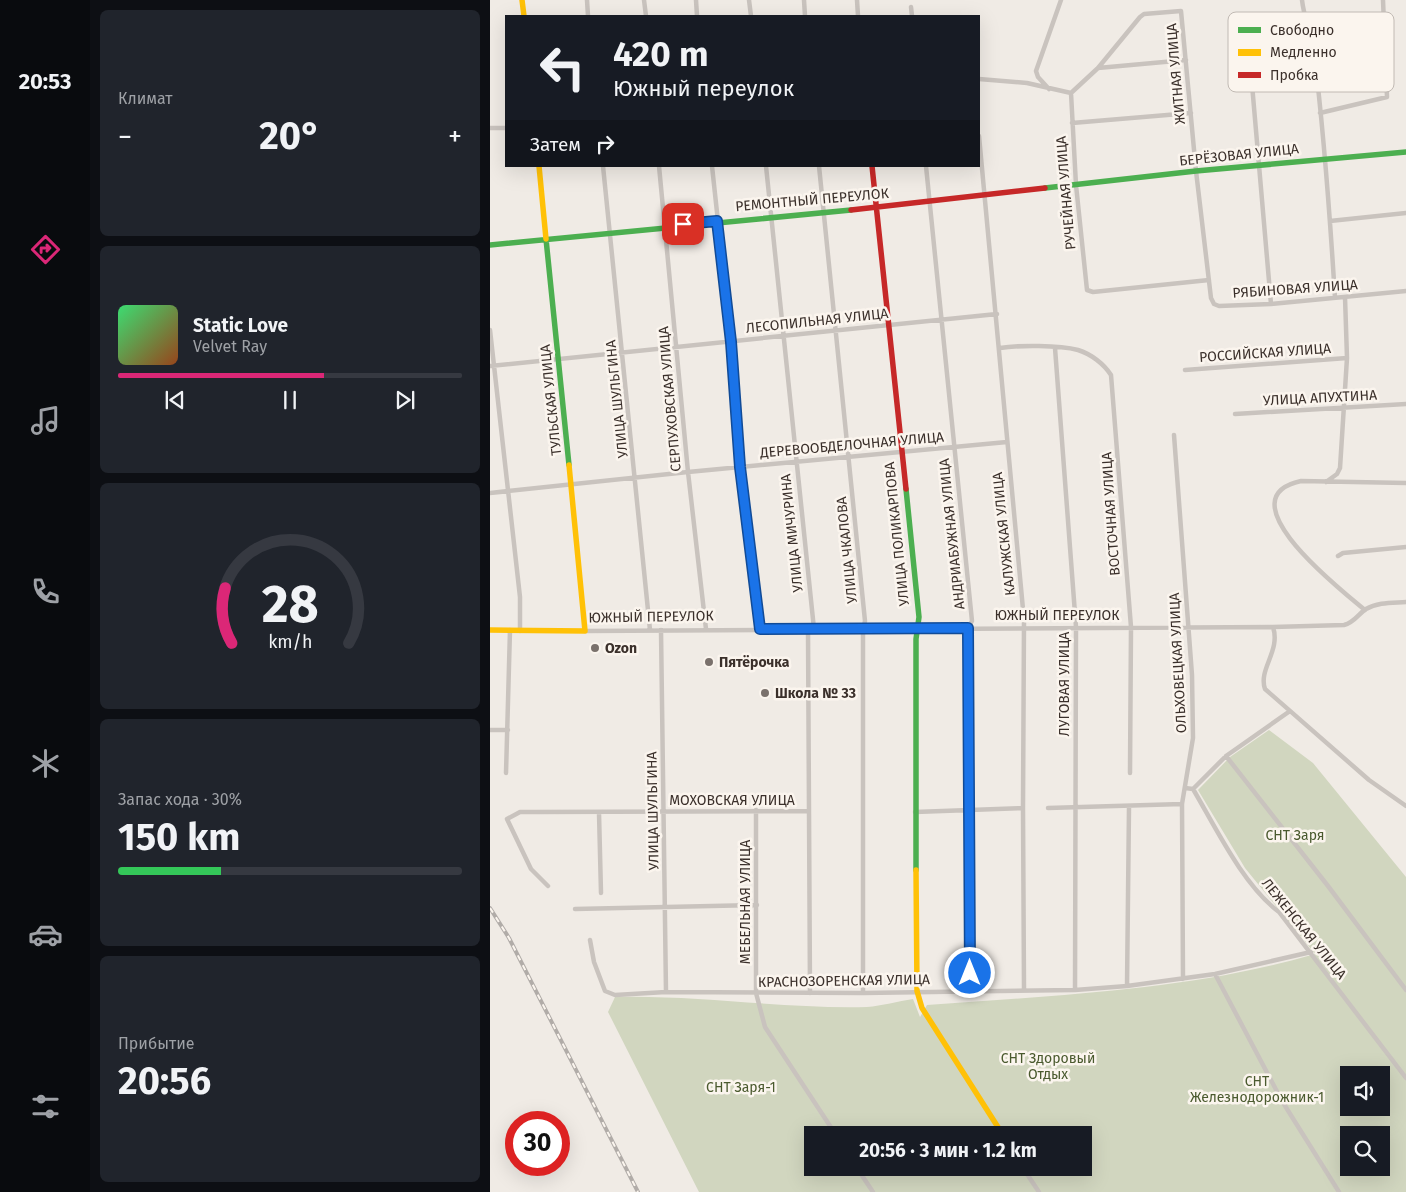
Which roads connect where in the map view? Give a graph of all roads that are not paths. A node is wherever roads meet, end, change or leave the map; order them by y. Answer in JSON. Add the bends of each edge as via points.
{"nodes":[{"id":1,"x":522,"y":0,"type":"edge"},
{"id":2,"x":587,"y":0,"type":"edge"},
{"id":3,"x":644,"y":0,"type":"edge"},
{"id":4,"x":696,"y":0,"type":"edge"},
{"id":5,"x":749,"y":0,"type":"edge"},
{"id":6,"x":804,"y":0,"type":"edge"},
{"id":7,"x":856,"y":0,"type":"edge"},
{"id":8,"x":1061,"y":0,"type":"edge"},
{"id":9,"x":911,"y":7,"type":"dead end"},
{"id":10,"x":524,"y":15,"type":"edge"},
{"id":11,"x":588,"y":15,"type":"edge"},
{"id":12,"x":646,"y":15,"type":"edge"},
{"id":13,"x":697,"y":15,"type":"edge"},
{"id":14,"x":751,"y":15,"type":"edge"},
{"id":15,"x":805,"y":15,"type":"edge"},
{"id":16,"x":858,"y":15,"type":"edge"},
{"id":17,"x":912,"y":15,"type":"edge"},
{"id":18,"x":1186,"y":60,"type":"junction"},
{"id":19,"x":1098,"y":68,"type":"junction"},
{"id":20,"x":980,"y":79,"type":"edge"},
{"id":21,"x":1049,"y":89,"type":"junction"},
{"id":22,"x":1252,"y":92,"type":"edge"},
{"id":23,"x":1318,"y":92,"type":"edge"},
{"id":24,"x":1387,"y":92,"type":"edge"},
{"id":25,"x":1071,"y":93,"type":"junction"},
{"id":26,"x":1191,"y":113,"type":"junction"},
{"id":27,"x":1320,"y":113,"type":"junction"},
{"id":28,"x":1072,"y":123,"type":"junction"},
{"id":29,"x":490,"y":128,"type":"edge"},
{"id":30,"x":505,"y":128,"type":"edge"},
{"id":31,"x":980,"y":146,"type":"edge"},
{"id":32,"x":1406,"y":152,"type":"edge"},
{"id":33,"x":1325,"y":159,"type":"junction"},
{"id":34,"x":1258,"y":166,"type":"junction"},
{"id":35,"x":539,"y":167,"type":"edge"},
{"id":36,"x":603,"y":167,"type":"edge"},
{"id":37,"x":659,"y":167,"type":"edge"},
{"id":38,"x":712,"y":167,"type":"edge"},
{"id":39,"x":766,"y":167,"type":"edge"},
{"id":40,"x":819,"y":167,"type":"edge"},
{"id":41,"x":872,"y":167,"type":"edge"},
{"id":42,"x":926,"y":167,"type":"edge"},
{"id":43,"x":1196,"y":171,"type":"junction"},
{"id":44,"x":1076,"y":185,"type":"junction"},
{"id":45,"x":985,"y":195,"type":"junction"},
{"id":46,"x":930,"y":201,"type":"junction"},
{"id":47,"x":877,"y":207,"type":"junction"},
{"id":48,"x":823,"y":212,"type":"junction"},
{"id":49,"x":1406,"y":212,"type":"edge"},
{"id":50,"x":771,"y":217,"type":"junction"},
{"id":51,"x":717,"y":221,"type":"junction"},
{"id":52,"x":1330,"y":221,"type":"junction"},
{"id":53,"x":665,"y":226,"type":"junction"},
{"id":54,"x":610,"y":232,"type":"junction"},
{"id":55,"x":547,"y":240,"type":"junction"},
{"id":56,"x":490,"y":245,"type":"edge"},
{"id":57,"x":1209,"y":280,"type":"junction"},
{"id":58,"x":1406,"y":291,"type":"edge"},
{"id":59,"x":1345,"y":297,"type":"junction"},
{"id":60,"x":1335,"y":298,"type":"junction"},
{"id":61,"x":1272,"y":304,"type":"junction"},
{"id":62,"x":997,"y":314,"type":"junction"},
{"id":63,"x":941,"y":318,"type":"junction"},
{"id":64,"x":888,"y":325,"type":"junction"},
{"id":65,"x":490,"y":330,"type":"edge"},
{"id":66,"x":836,"y":331,"type":"junction"},
{"id":67,"x":783,"y":336,"type":"junction"},
{"id":68,"x":731,"y":342,"type":"junction"},
{"id":69,"x":677,"y":348,"type":"junction"},
{"id":70,"x":1000,"y":348,"type":"junction"},
{"id":71,"x":1055,"y":348,"type":"junction"},
{"id":72,"x":624,"y":353,"type":"junction"},
{"id":73,"x":1346,"y":358,"type":"junction"},
{"id":74,"x":560,"y":360,"type":"junction"},
{"id":75,"x":492,"y":366,"type":"edge"},
{"id":76,"x":1185,"y":370,"type":"dead end"},
{"id":77,"x":1406,"y":404,"type":"edge"},
{"id":78,"x":1344,"y":408,"type":"junction"},
{"id":79,"x":1234,"y":414,"type":"dead end"},
{"id":80,"x":1174,"y":435,"type":"dead end"},
{"id":81,"x":1007,"y":442,"type":"junction"},
{"id":82,"x":954,"y":447,"type":"junction"},
{"id":83,"x":901,"y":451,"type":"junction"},
{"id":84,"x":849,"y":456,"type":"junction"},
{"id":85,"x":796,"y":462,"type":"junction"},
{"id":86,"x":740,"y":467,"type":"junction"},
{"id":87,"x":688,"y":472,"type":"junction"},
{"id":88,"x":636,"y":479,"type":"junction"},
{"id":89,"x":1325,"y":483,"type":"junction"},
{"id":90,"x":1406,"y":483,"type":"edge"},
{"id":91,"x":572,"y":485,"type":"junction"},
{"id":92,"x":506,"y":492,"type":"junction"},
{"id":93,"x":490,"y":494,"type":"edge"},
{"id":94,"x":1406,"y":547,"type":"edge"},
{"id":95,"x":1338,"y":556,"type":"dead end"},
{"id":96,"x":1406,"y":602,"type":"edge"},
{"id":97,"x":1364,"y":610,"type":"junction"},
{"id":98,"x":1024,"y":627,"type":"junction"},
{"id":99,"x":1076,"y":627,"type":"junction"},
{"id":100,"x":1131,"y":627,"type":"junction"},
{"id":101,"x":1188,"y":627,"type":"junction"},
{"id":102,"x":968,"y":628,"type":"junction"},
{"id":103,"x":1273,"y":628,"type":"junction"},
{"id":104,"x":706,"y":629,"type":"junction"},
{"id":105,"x":760,"y":629,"type":"junction"},
{"id":106,"x":811,"y":629,"type":"junction"},
{"id":107,"x":918,"y":629,"type":"junction"},
{"id":108,"x":490,"y":630,"type":"edge"},
{"id":109,"x":510,"y":630,"type":"junction"},
{"id":110,"x":585,"y":630,"type":"junction"},
{"id":111,"x":650,"y":630,"type":"junction"},
{"id":112,"x":661,"y":630,"type":"junction"},
{"id":113,"x":863,"y":630,"type":"junction"},
{"id":114,"x":520,"y":631,"type":"junction"},
{"id":115,"x":1290,"y":711,"type":"junction"},
{"id":116,"x":490,"y":730,"type":"edge"},
{"id":117,"x":508,"y":730,"type":"junction"},
{"id":118,"x":1226,"y":756,"type":"junction"},
{"id":119,"x":506,"y":773,"type":"dead end"},
{"id":120,"x":1130,"y":773,"type":"dead end"},
{"id":121,"x":1185,"y":788,"type":"junction"},
{"id":122,"x":1193,"y":790,"type":"junction"},
{"id":123,"x":1182,"y":804,"type":"junction"},
{"id":124,"x":1406,"y":806,"type":"edge"},
{"id":125,"x":1075,"y":807,"type":"junction"},
{"id":126,"x":1129,"y":807,"type":"junction"},
{"id":127,"x":1023,"y":808,"type":"junction"},
{"id":128,"x":1048,"y":808,"type":"dead end"},
{"id":129,"x":756,"y":810,"type":"junction"},
{"id":130,"x":969,"y":810,"type":"junction"},
{"id":131,"x":664,"y":811,"type":"junction"},
{"id":132,"x":809,"y":811,"type":"junction"},
{"id":133,"x":599,"y":812,"type":"junction"},
{"id":134,"x":915,"y":812,"type":"junction"},
{"id":135,"x":548,"y":886,"type":"dead end"},
{"id":136,"x":601,"y":894,"type":"dead end"},
{"id":137,"x":757,"y":906,"type":"junction"},
{"id":138,"x":666,"y":908,"type":"junction"},
{"id":139,"x":575,"y":909,"type":"dead end"},
{"id":140,"x":590,"y":940,"type":"dead end"},
{"id":141,"x":1311,"y":952,"type":"junction"},
{"id":142,"x":1215,"y":974,"type":"junction"},
{"id":143,"x":1183,"y":979,"type":"junction"},
{"id":144,"x":1127,"y":986,"type":"junction"},
{"id":145,"x":1024,"y":990,"type":"junction"},
{"id":146,"x":1075,"y":990,"type":"junction"},
{"id":147,"x":1406,"y":990,"type":"edge"},
{"id":148,"x":917,"y":991,"type":"junction"},
{"id":149,"x":970,"y":991,"type":"junction"},
{"id":150,"x":666,"y":992,"type":"junction"},
{"id":151,"x":810,"y":993,"type":"junction"},
{"id":152,"x":863,"y":993,"type":"junction"},
{"id":153,"x":756,"y":994,"type":"junction"},
{"id":154,"x":1406,"y":1078,"type":"edge"},
{"id":155,"x":830,"y":1126,"type":"edge"},
{"id":156,"x":997,"y":1126,"type":"edge"},
{"id":157,"x":862,"y":1176,"type":"edge"},
{"id":158,"x":1028,"y":1176,"type":"edge"},
{"id":159,"x":873,"y":1192,"type":"edge"},
{"id":160,"x":1039,"y":1192,"type":"edge"},
{"id":161,"x":1338,"y":1192,"type":"edge"}],
"edges":[{"from":1,"to":10,"type":"main road"},
{"from":2,"to":11,"type":"street"},
{"from":3,"to":12,"type":"street"},
{"from":4,"to":13,"type":"street"},
{"from":5,"to":14,"type":"street"},
{"from":6,"to":15,"type":"street"},
{"from":7,"to":16,"type":"street"},
{"from":8,"to":21,"type":"street","via":[[1036,71]]},
{"from":9,"to":17,"type":"street"},
{"from":18,"to":19,"type":"street"},
{"from":18,"to":19,"type":"street","name":"ЖИТНАЯ УЛИЦА","via":[[1181,11],[1144,14],[1133,23]]},
{"from":18,"to":26,"type":"street","name":"ЖИТНАЯ УЛИЦА"},
{"from":19,"to":25,"type":"street","name":"ЖИТНАЯ УЛИЦА"},
{"from":20,"to":21,"type":"street","via":[[1027,83]]},
{"from":21,"to":25,"type":"street"},
{"from":22,"to":34,"type":"street"},
{"from":23,"to":27,"type":"street"},
{"from":24,"to":27,"type":"street","via":[[1387,97]]},
{"from":25,"to":28,"type":"street","name":"РУЧЕЙНАЯ УЛИЦА"},
{"from":26,"to":28,"type":"street"},
{"from":26,"to":43,"type":"street","name":"ЖИТНАЯ УЛИЦА"},
{"from":27,"to":33,"type":"street"},
{"from":28,"to":44,"type":"street","name":"РУЧЕЙНАЯ УЛИЦА"},
{"from":29,"to":30,"type":"street"},
{"from":31,"to":45,"type":"street","name":"КАЛУЖСКАЯ УЛИЦА"},
{"from":32,"to":33,"type":"main road","name":"БЕРЁЗОВАЯ УЛИЦА"},
{"from":33,"to":34,"type":"main road","name":"БЕРЁЗОВАЯ УЛИЦА"},
{"from":33,"to":52,"type":"street"},
{"from":34,"to":43,"type":"main road","name":"БЕРЁЗОВАЯ УЛИЦА"},
{"from":34,"to":61,"type":"street"},
{"from":35,"to":55,"type":"main road","name":"ТУЛЬСКАЯ УЛИЦА"},
{"from":36,"to":54,"type":"street","name":"УЛИЦА ШУЛЬГИНА"},
{"from":37,"to":53,"type":"street","name":"СЕРПУХОВСКАЯ УЛИЦА"},
{"from":38,"to":51,"type":"street"},
{"from":39,"to":50,"type":"street","name":"УЛИЦА МИЧУРИНА"},
{"from":40,"to":48,"type":"street","name":"УЛИЦА ЧКАЛОВА"},
{"from":41,"to":47,"type":"main road","name":"УЛИЦА ПОЛИКАРПОВА"},
{"from":42,"to":46,"type":"street","name":"АНДРИАБУЖНАЯ УЛИЦА"},
{"from":43,"to":44,"type":"main road","name":"БЕРЁЗОВАЯ УЛИЦА"},
{"from":43,"to":57,"type":"street","name":"ЖИТНАЯ УЛИЦА"},
{"from":44,"to":45,"type":"main road","name":"РЕМОНТНЫЙ ПЕРЕУЛОК"},
{"from":44,"to":57,"type":"street","name":"РУЧЕЙНАЯ УЛИЦА","via":[[1087,290]]},
{"from":45,"to":46,"type":"main road","name":"РЕМОНТНЫЙ ПЕРЕУЛОК"},
{"from":45,"to":62,"type":"street","name":"КАЛУЖСКАЯ УЛИЦА"},
{"from":46,"to":47,"type":"main road","name":"РЕМОНТНЫЙ ПЕРЕУЛОК"},
{"from":46,"to":63,"type":"street","name":"АНДРИАБУЖНАЯ УЛИЦА"},
{"from":47,"to":48,"type":"main road","name":"РЕМОНТНЫЙ ПЕРЕУЛОК"},
{"from":47,"to":64,"type":"main road","name":"УЛИЦА ПОЛИКАРПОВА"},
{"from":48,"to":50,"type":"main road","name":"РЕМОНТНЫЙ ПЕРЕУЛОК"},
{"from":48,"to":66,"type":"street","name":"УЛИЦА ЧКАЛОВА"},
{"from":49,"to":52,"type":"street"},
{"from":50,"to":51,"type":"main road","name":"РЕМОНТНЫЙ ПЕРЕУЛОК"},
{"from":50,"to":67,"type":"street","name":"УЛИЦА МИЧУРИНА"},
{"from":51,"to":53,"type":"main road","name":"РЕМОНТНЫЙ ПЕРЕУЛОК"},
{"from":51,"to":68,"type":"street"},
{"from":52,"to":60,"type":"street"},
{"from":53,"to":54,"type":"main road","name":"РЕМОНТНЫЙ ПЕРЕУЛОК"},
{"from":53,"to":69,"type":"street","name":"СЕРПУХОВСКАЯ УЛИЦА"},
{"from":54,"to":55,"type":"main road","name":"РЕМОНТНЫЙ ПЕРЕУЛОК"},
{"from":54,"to":72,"type":"street","name":"УЛИЦА ШУЛЬГИНА"},
{"from":55,"to":56,"type":"main road","name":"РЕМОНТНЫЙ ПЕРЕУЛОК"},
{"from":55,"to":74,"type":"main road","name":"ТУЛЬСКАЯ УЛИЦА"},
{"from":57,"to":61,"type":"street","name":"РЯБИНОВАЯ УЛИЦА","via":[[1214,304],[1218,306]]},
{"from":58,"to":59,"type":"street","name":"РЯБИНОВАЯ УЛИЦА"},
{"from":59,"to":60,"type":"street","name":"РЯБИНОВАЯ УЛИЦА"},
{"from":59,"to":73,"type":"street"},
{"from":60,"to":61,"type":"street","name":"РЯБИНОВАЯ УЛИЦА"},
{"from":62,"to":63,"type":"street","name":"ЛЕСОПИЛЬНАЯ УЛИЦА"},
{"from":62,"to":70,"type":"street","name":"КАЛУЖСКАЯ УЛИЦА"},
{"from":63,"to":64,"type":"street","name":"ЛЕСОПИЛЬНАЯ УЛИЦА"},
{"from":63,"to":82,"type":"street","name":"АНДРИАБУЖНАЯ УЛИЦА"},
{"from":64,"to":66,"type":"street","name":"ЛЕСОПИЛЬНАЯ УЛИЦА"},
{"from":64,"to":83,"type":"main road","name":"УЛИЦА ПОЛИКАРПОВА"},
{"from":65,"to":75,"type":"street"},
{"from":66,"to":67,"type":"street","name":"ЛЕСОПИЛЬНАЯ УЛИЦА"},
{"from":66,"to":84,"type":"street","name":"УЛИЦА ЧКАЛОВА"},
{"from":67,"to":68,"type":"street","name":"ЛЕСОПИЛЬНАЯ УЛИЦА"},
{"from":67,"to":85,"type":"street","name":"УЛИЦА МИЧУРИНА"},
{"from":68,"to":69,"type":"street","name":"ЛЕСОПИЛЬНАЯ УЛИЦА"},
{"from":68,"to":86,"type":"street"},
{"from":69,"to":72,"type":"street","name":"ЛЕСОПИЛЬНАЯ УЛИЦА"},
{"from":69,"to":87,"type":"street","name":"СЕРПУХОВСКАЯ УЛИЦА"},
{"from":70,"to":71,"type":"street","name":"ВОСТОЧНАЯ УЛИЦА"},
{"from":70,"to":81,"type":"street","name":"КАЛУЖСКАЯ УЛИЦА"},
{"from":71,"to":99,"type":"street","name":"ЛУГОВАЯ УЛИЦА"},
{"from":71,"to":100,"type":"street","name":"ВОСТОЧНАЯ УЛИЦА","via":[[1078,350],[1105,366],[1111,375]]},
{"from":72,"to":74,"type":"street","name":"ЛЕСОПИЛЬНАЯ УЛИЦА"},
{"from":72,"to":88,"type":"street","name":"УЛИЦА ШУЛЬГИНА"},
{"from":73,"to":76,"type":"street","name":"РОССИЙСКАЯ УЛИЦА"},
{"from":73,"to":78,"type":"street"},
{"from":74,"to":75,"type":"street","name":"ЛЕСОПИЛЬНАЯ УЛИЦА"},
{"from":74,"to":91,"type":"main road","name":"ТУЛЬСКАЯ УЛИЦА"},
{"from":75,"to":92,"type":"street"},
{"from":77,"to":78,"type":"street","name":"УЛИЦА АПУХТИНА"},
{"from":78,"to":79,"type":"street","name":"УЛИЦА АПУХТИНА"},
{"from":78,"to":89,"type":"street","via":[[1340,468]]},
{"from":80,"to":101,"type":"street","name":"ОЛЬХОВЕЦКАЯ УЛИЦА"},
{"from":81,"to":82,"type":"street","name":"ДЕРЕВООБДЕЛОЧНАЯ УЛИЦА"},
{"from":81,"to":98,"type":"street","name":"КАЛУЖСКАЯ УЛИЦА"},
{"from":82,"to":83,"type":"street","name":"ДЕРЕВООБДЕЛОЧНАЯ УЛИЦА"},
{"from":82,"to":102,"type":"street","name":"АНДРИАБУЖНАЯ УЛИЦА","via":[[972,621]]},
{"from":83,"to":84,"type":"street","name":"ДЕРЕВООБДЕЛОЧНАЯ УЛИЦА"},
{"from":83,"to":107,"type":"main road","name":"УЛИЦА ПОЛИКАРПОВА"},
{"from":84,"to":85,"type":"street","name":"ДЕРЕВООБДЕЛОЧНАЯ УЛИЦА"},
{"from":84,"to":113,"type":"street","name":"УЛИЦА ЧКАЛОВА","via":[[866,621]]},
{"from":85,"to":86,"type":"street","name":"ДЕРЕВООБДЕЛОЧНАЯ УЛИЦА"},
{"from":85,"to":106,"type":"street","name":"УЛИЦА МИЧУРИНА"},
{"from":86,"to":87,"type":"street","name":"ДЕРЕВООБДЕЛОЧНАЯ УЛИЦА"},
{"from":86,"to":105,"type":"street"},
{"from":87,"to":88,"type":"street","name":"ДЕРЕВООБДЕЛОЧНАЯ УЛИЦА"},
{"from":87,"to":104,"type":"street","name":"СЕРПУХОВСКАЯ УЛИЦА"},
{"from":88,"to":91,"type":"street","name":"ДЕРЕВООБДЕЛОЧНАЯ УЛИЦА"},
{"from":88,"to":111,"type":"street","name":"УЛИЦА ШУЛЬГИНА"},
{"from":89,"to":90,"type":"street"},
{"from":89,"to":97,"type":"street","via":[[1301,481],[1288,484],[1279,490],[1273,505],[1279,521],[1310,562]]},
{"from":91,"to":92,"type":"street","name":"ДЕРЕВООБДЕЛОЧНАЯ УЛИЦА"},
{"from":91,"to":110,"type":"main road","name":"ТУЛЬСКАЯ УЛИЦА"},
{"from":92,"to":93,"type":"street","name":"ДЕРЕВООБДЕЛОЧНАЯ УЛИЦА"},
{"from":92,"to":114,"type":"street","via":[[520,597]]},
{"from":94,"to":95,"type":"street"},
{"from":96,"to":97,"type":"street","name":"ЮЖНЫЙ ПЕРЕУЛОК","via":[[1384,603]]},
{"from":97,"to":103,"type":"street","name":"ЮЖНЫЙ ПЕРЕУЛОК","via":[[1355,621],[1344,625]]},
{"from":98,"to":99,"type":"street","name":"ЮЖНЫЙ ПЕРЕУЛОК"},
{"from":98,"to":102,"type":"street","name":"ЮЖНЫЙ ПЕРЕУЛОК"},
{"from":98,"to":127,"type":"street","name":"КАЛУЖСКАЯ УЛИЦА"},
{"from":99,"to":100,"type":"street","name":"ЮЖНЫЙ ПЕРЕУЛОК"},
{"from":99,"to":125,"type":"street","name":"ЛУГОВАЯ УЛИЦА"},
{"from":100,"to":101,"type":"street","name":"ЮЖНЫЙ ПЕРЕУЛОК"},
{"from":100,"to":120,"type":"street","name":"ВОСТОЧНАЯ УЛИЦА"},
{"from":101,"to":103,"type":"street","name":"ЮЖНЫЙ ПЕРЕУЛОК"},
{"from":101,"to":121,"type":"street","name":"ОЛЬХОВЕЦКАЯ УЛИЦА","via":[[1193,738]]},
{"from":102,"to":107,"type":"street","name":"ЮЖНЫЙ ПЕРЕУЛОК"},
{"from":102,"to":130,"type":"street","name":"АНДРИАБУЖНАЯ УЛИЦА"},
{"from":103,"to":115,"type":"street","via":[[1276,641],[1262,680],[1265,689]]},
{"from":104,"to":105,"type":"street","name":"ЮЖНЫЙ ПЕРЕУЛОК"},
{"from":104,"to":112,"type":"street","name":"ЮЖНЫЙ ПЕРЕУЛОК"},
{"from":105,"to":106,"type":"street","name":"ЮЖНЫЙ ПЕРЕУЛОК"},
{"from":106,"to":113,"type":"street","name":"ЮЖНЫЙ ПЕРЕУЛОК"},
{"from":106,"to":132,"type":"street","name":"УЛИЦА МИЧУРИНА"},
{"from":107,"to":113,"type":"street","name":"ЮЖНЫЙ ПЕРЕУЛОК"},
{"from":107,"to":134,"type":"main road","name":"УЛИЦА ПОЛИКАРПОВА"},
{"from":108,"to":109,"type":"main road","name":"ЮЖНЫЙ ПЕРЕУЛОК"},
{"from":109,"to":114,"type":"main road","name":"ЮЖНЫЙ ПЕРЕУЛОК"},
{"from":109,"to":117,"type":"street"},
{"from":110,"to":111,"type":"street","name":"ЮЖНЫЙ ПЕРЕУЛОК"},
{"from":110,"to":114,"type":"main road","name":"ЮЖНЫЙ ПЕРЕУЛОК"},
{"from":111,"to":112,"type":"street","name":"ЮЖНЫЙ ПЕРЕУЛОК"},
{"from":112,"to":131,"type":"street","name":"УЛИЦА ШУЛЬГИНА"},
{"from":113,"to":152,"type":"street","name":"УЛИЦА ЧКАЛОВА"},
{"from":115,"to":118,"type":"street"},
{"from":115,"to":124,"type":"street","via":[[1369,780]]},
{"from":116,"to":117,"type":"street"},
{"from":117,"to":119,"type":"street"},
{"from":118,"to":122,"type":"street"},
{"from":118,"to":147,"type":"street"},
{"from":121,"to":122,"type":"street"},
{"from":121,"to":123,"type":"street","name":"ОЛЬХОВЕЦКАЯ УЛИЦА"},
{"from":122,"to":141,"type":"street","name":"ЛЕЖЕНСКАЯ УЛИЦА","via":[[1228,850],[1266,903],[1279,912]]},
{"from":123,"to":126,"type":"street"},
{"from":123,"to":143,"type":"street","name":"ОЛЬХОВЕЦКАЯ УЛИЦА"},
{"from":125,"to":126,"type":"street"},
{"from":125,"to":128,"type":"street"},
{"from":125,"to":146,"type":"street","name":"ЛУГОВАЯ УЛИЦА"},
{"from":126,"to":144,"type":"street"},
{"from":127,"to":130,"type":"street"},
{"from":127,"to":145,"type":"street","name":"КАЛУЖСКАЯ УЛИЦА"},
{"from":129,"to":131,"type":"street","name":"МОХОВСКАЯ УЛИЦА"},
{"from":129,"to":132,"type":"street","name":"МОХОВСКАЯ УЛИЦА"},
{"from":129,"to":137,"type":"street","name":"МЕБЕЛЬНАЯ УЛИЦА"},
{"from":130,"to":134,"type":"street"},
{"from":130,"to":149,"type":"street","name":"АНДРИАБУЖНАЯ УЛИЦА"},
{"from":131,"to":133,"type":"street","name":"МОХОВСКАЯ УЛИЦА"},
{"from":131,"to":138,"type":"street","name":"УЛИЦА ШУЛЬГИНА"},
{"from":132,"to":151,"type":"street","name":"УЛИЦА МИЧУРИНА"},
{"from":133,"to":135,"type":"street","name":"МОХОВСКАЯ УЛИЦА","via":[[520,812],[507,819],[531,869]]},
{"from":133,"to":136,"type":"street"},
{"from":134,"to":148,"type":"main road","name":"УЛИЦА ПОЛИКАРПОВА"},
{"from":137,"to":138,"type":"street"},
{"from":137,"to":153,"type":"street","name":"МЕБЕЛЬНАЯ УЛИЦА"},
{"from":138,"to":139,"type":"street"},
{"from":138,"to":150,"type":"street","name":"УЛИЦА ШУЛЬГИНА"},
{"from":140,"to":150,"type":"street","name":"КРАСНОЗОРЕНСКАЯ УЛИЦА","via":[[605,991],[615,995]]},
{"from":141,"to":142,"type":"street","name":"КРАСНОЗОРЕНСКАЯ УЛИЦА"},
{"from":141,"to":154,"type":"street","name":"ЛЕЖЕНСКАЯ УЛИЦА"},
{"from":142,"to":143,"type":"street","name":"КРАСНОЗОРЕНСКАЯ УЛИЦА"},
{"from":142,"to":161,"type":"street","via":[[1282,1101]]},
{"from":143,"to":144,"type":"street","name":"КРАСНОЗОРЕНСКАЯ УЛИЦА"},
{"from":144,"to":146,"type":"street","name":"КРАСНОЗОРЕНСКАЯ УЛИЦА"},
{"from":145,"to":146,"type":"street","name":"КРАСНОЗОРЕНСКАЯ УЛИЦА"},
{"from":145,"to":149,"type":"street","name":"КРАСНОЗОРЕНСКАЯ УЛИЦА"},
{"from":148,"to":149,"type":"street","name":"КРАСНОЗОРЕНСКАЯ УЛИЦА"},
{"from":148,"to":152,"type":"street","name":"КРАСНОЗОРЕНСКАЯ УЛИЦА"},
{"from":148,"to":156,"type":"main road","via":[[922,1008]]},
{"from":150,"to":153,"type":"street","name":"КРАСНОЗОРЕНСКАЯ УЛИЦА"},
{"from":151,"to":152,"type":"street","name":"КРАСНОЗОРЕНСКАЯ УЛИЦА"},
{"from":151,"to":153,"type":"street","name":"КРАСНОЗОРЕНСКАЯ УЛИЦА"},
{"from":153,"to":155,"type":"street","name":"МЕБЕЛЬНАЯ УЛИЦА","via":[[765,1027]]},
{"from":157,"to":159,"type":"street"},
{"from":158,"to":160,"type":"street"}]}
